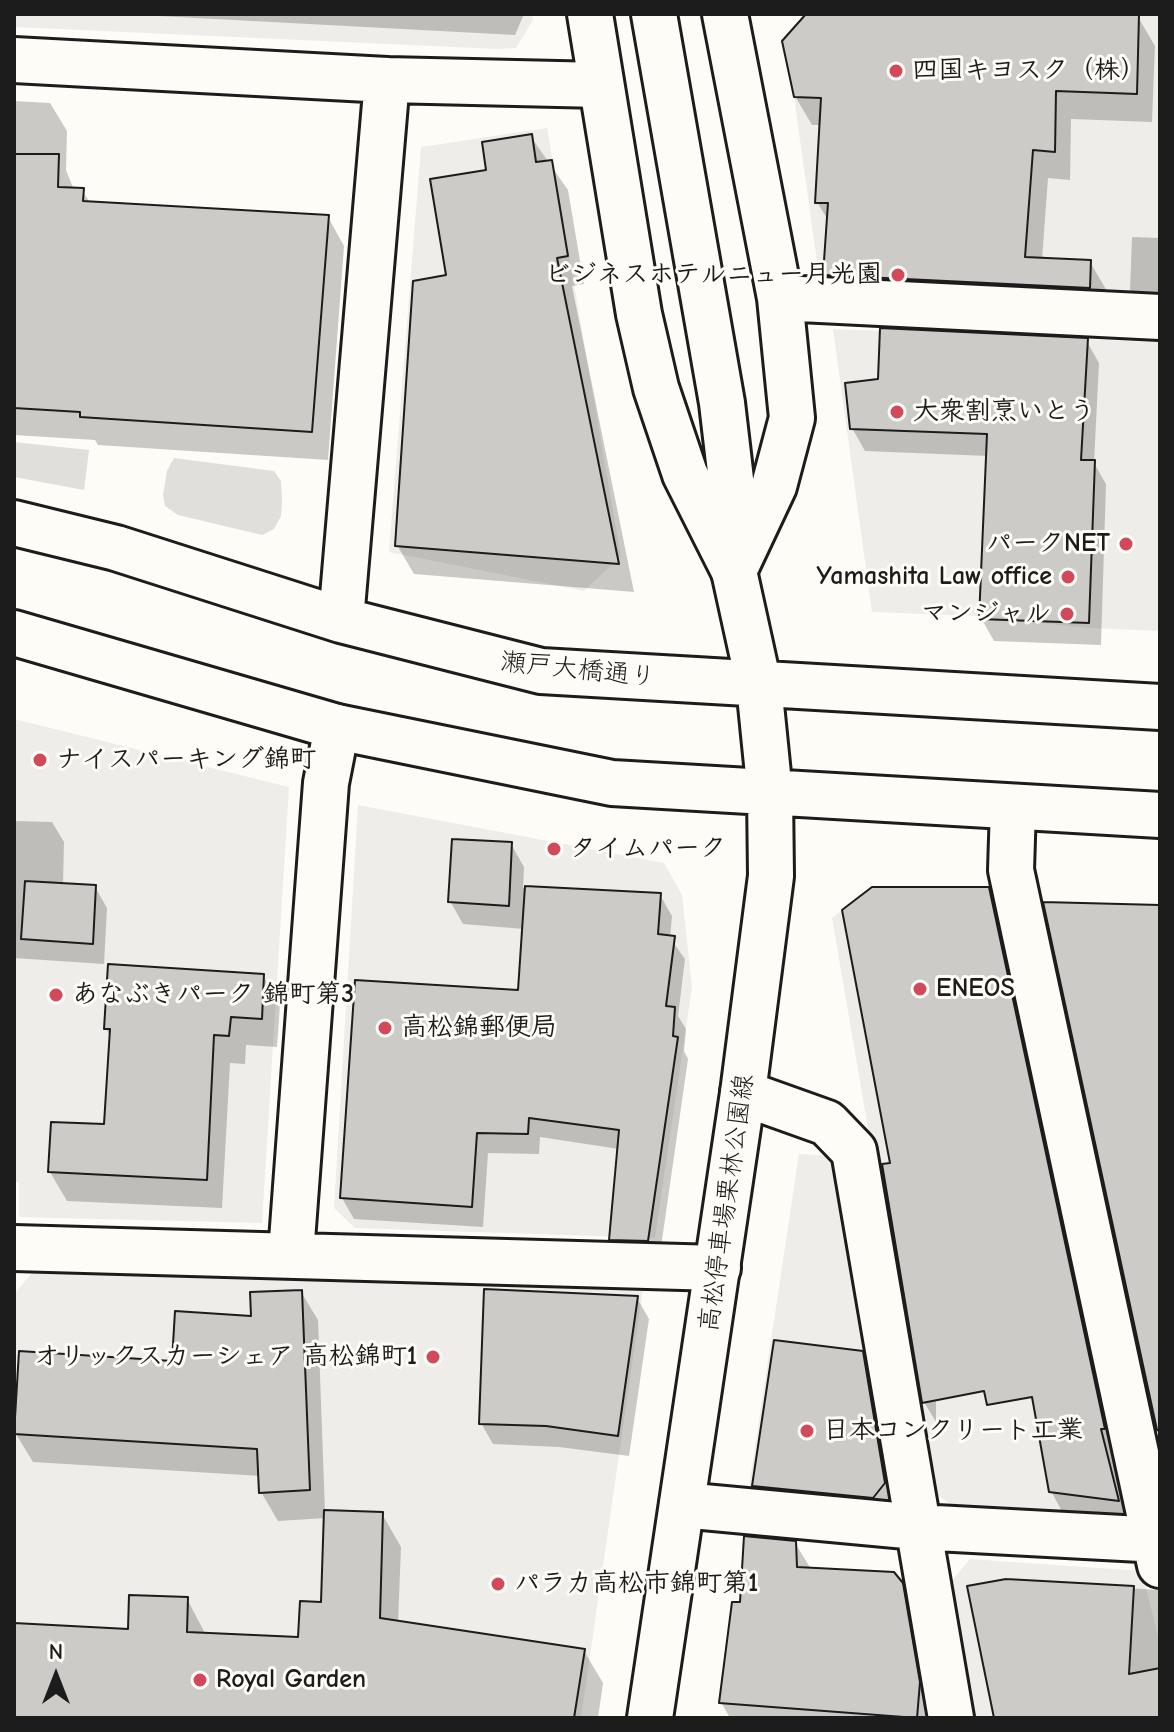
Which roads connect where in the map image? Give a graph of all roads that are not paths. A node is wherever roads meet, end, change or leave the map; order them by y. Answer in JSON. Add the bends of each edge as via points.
{"nodes":[{"id":1,"x":590,"y":14,"type":"edge"},
{"id":2,"x":654,"y":14,"type":"edge"},
{"id":3,"x":725,"y":14,"type":"edge"},
{"id":4,"x":14,"y":60,"type":"edge"},
{"id":5,"x":387,"y":80,"type":"junction"},
{"id":6,"x":601,"y":85,"type":"junction"},
{"id":7,"x":780,"y":298,"type":"junction"},
{"id":8,"x":1160,"y":317,"type":"edge"},
{"id":9,"x":14,"y":523,"type":"edge"},
{"id":10,"x":734,"y":571,"type":"junction"},
{"id":11,"x":341,"y":620,"type":"junction"},
{"id":12,"x":14,"y":633,"type":"edge"},
{"id":13,"x":759,"y":685,"type":"junction"},
{"id":14,"x":1160,"y":707,"type":"edge"},
{"id":15,"x":337,"y":727,"type":"junction"},
{"id":16,"x":770,"y":794,"type":"junction"},
{"id":17,"x":1013,"y":807,"type":"junction"},
{"id":18,"x":1160,"y":815,"type":"edge"},
{"id":19,"x":743,"y":1093,"type":"junction"},
{"id":20,"x":14,"y":1248,"type":"edge"},
{"id":21,"x":291,"y":1254,"type":"junction"},
{"id":22,"x":718,"y":1268,"type":"junction"},
{"id":23,"x":682,"y":1505,"type":"junction"},
{"id":24,"x":917,"y":1527,"type":"junction"},
{"id":25,"x":1158,"y":1549,"type":"edge"},
{"id":26,"x":650,"y":1718,"type":"edge"},
{"id":27,"x":951,"y":1718,"type":"edge"}],
"edges":[{"from":1,"to":6,"type":"street"},
{"from":2,"to":10,"type":"street","via":[[722,403],[734,505]]},
{"from":3,"to":7,"type":"street"},
{"from":4,"to":5,"type":"street"},
{"from":5,"to":6,"type":"street"},
{"from":5,"to":11,"type":"street"},
{"from":6,"to":10,"type":"street","via":[[656,388],[685,474]]},
{"from":7,"to":8,"type":"street"},
{"from":7,"to":10,"type":"street","via":[[792,418],[774,486]]},
{"from":9,"to":11,"type":"street","name":"瀬戸大橋通り","via":[[116,548]]},
{"from":10,"to":13,"type":"street","name":"高松停車場栗林公園線"},
{"from":11,"to":13,"type":"street","name":"瀬戸大橋通り","via":[[541,671]]},
{"from":12,"to":15,"type":"street"},
{"from":13,"to":14,"type":"street","name":"瀬戸大橋通り"},
{"from":13,"to":16,"type":"street","name":"高松停車場栗林公園線"},
{"from":15,"to":16,"type":"street","via":[[612,783]]},
{"from":15,"to":21,"type":"street","via":[[326,783]]},
{"from":16,"to":17,"type":"street"},
{"from":16,"to":19,"type":"street","name":"高松停車場栗林公園線","via":[[771,876]]},
{"from":17,"to":18,"type":"street"},
{"from":17,"to":25,"type":"street","via":[[1011,870]]},
{"from":19,"to":22,"type":"street","name":"高松停車場栗林公園線"},
{"from":19,"to":24,"type":"street","via":[[827,1123],[854,1151]]},
{"from":20,"to":21,"type":"street"},
{"from":21,"to":22,"type":"street"},
{"from":22,"to":23,"type":"street","name":"高松停車場栗林公園線"},
{"from":23,"to":24,"type":"street"},
{"from":23,"to":26,"type":"street","name":"高松停車場栗林公園線"},
{"from":24,"to":25,"type":"street"},
{"from":24,"to":27,"type":"street"}]}
